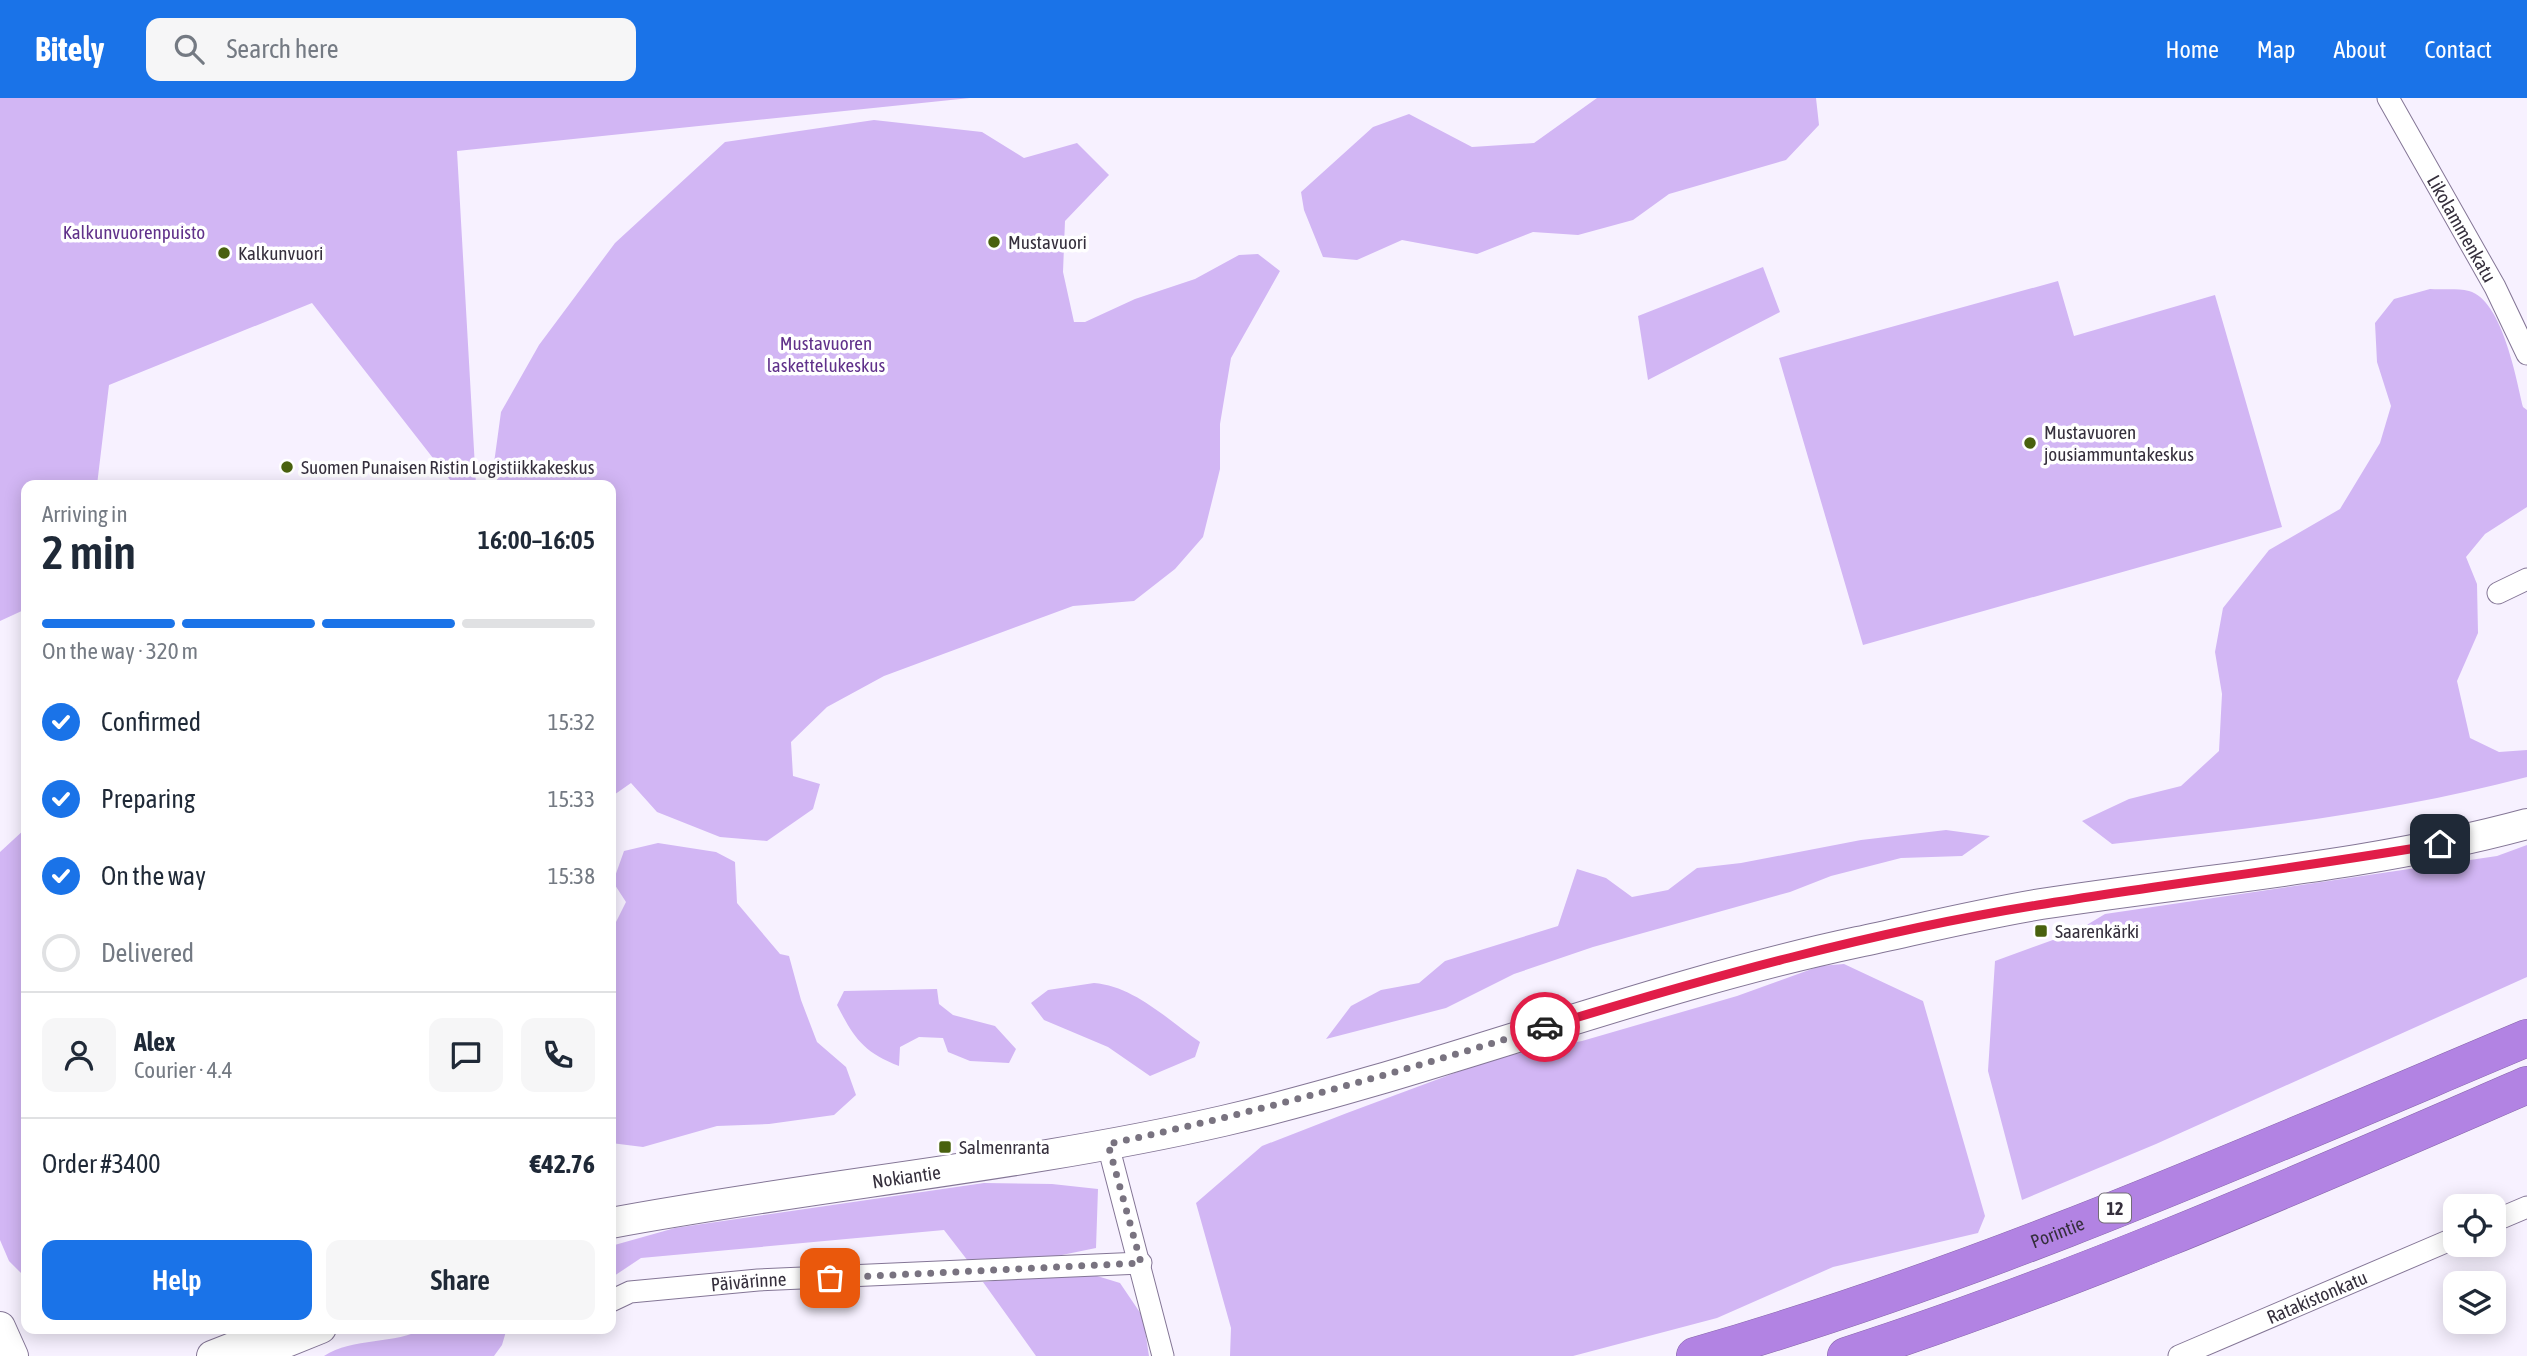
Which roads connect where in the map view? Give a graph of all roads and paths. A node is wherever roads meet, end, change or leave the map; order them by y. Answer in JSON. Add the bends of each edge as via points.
{"nodes":[{"id":1,"x":2392,"y":100,"type":"edge"},
{"id":2,"x":2527,"y":354,"type":"edge"},
{"id":3,"x":2527,"y":579,"type":"edge"},
{"id":4,"x":2498,"y":593,"type":"dead end"},
{"id":5,"x":2527,"y":824,"type":"edge"},
{"id":6,"x":2527,"y":1038,"type":"edge"},
{"id":7,"x":2527,"y":1086,"type":"edge"},
{"id":8,"x":1108,"y":1144,"type":"junction"},
{"id":9,"x":2527,"y":1207,"type":"edge"},
{"id":10,"x":677,"y":1210,"type":"junction"},
{"id":11,"x":2506,"y":1216,"type":"edge"},
{"id":12,"x":616,"y":1222,"type":"edge"},
{"id":13,"x":616,"y":1230,"type":"edge"},
{"id":14,"x":2443,"y":1243,"type":"edge"},
{"id":15,"x":1141,"y":1263,"type":"junction"},
{"id":16,"x":616,"y":1299,"type":"edge"},
{"id":17,"x":0,"y":1327,"type":"edge"},
{"id":18,"x":268,"y":1334,"type":"edge"},
{"id":19,"x":306,"y":1334,"type":"edge"},
{"id":20,"x":13,"y":1356,"type":"edge"},
{"id":21,"x":212,"y":1356,"type":"edge"},
{"id":22,"x":251,"y":1356,"type":"edge"},
{"id":23,"x":1163,"y":1356,"type":"edge"},
{"id":24,"x":1695,"y":1356,"type":"edge"},
{"id":25,"x":1846,"y":1356,"type":"edge"},
{"id":26,"x":2179,"y":1356,"type":"edge"}],
"edges":[{"from":1,"to":2,"type":"street","name":"Likolammenkatu","via":[[2496,287]]},
{"from":3,"to":4,"type":"street"},
{"from":5,"to":8,"type":"main road","name":"Nokiantie","via":[[2310,866],[2036,905],[1824,950],[1680,985],[1328,1093]]},
{"from":6,"to":24,"type":"highway","name":"Porintie","number":"12","via":[[2033,1242]]},
{"from":7,"to":25,"type":"highway","number":"12","via":[[2048,1285]]},
{"from":8,"to":10,"type":"main road","name":"Nokiantie"},
{"from":8,"to":15,"type":"street"},
{"from":9,"to":11,"type":"street"},
{"from":10,"to":12,"type":"main road","name":"Nokiantie"},
{"from":10,"to":13,"type":"main road","name":"Nokiantie"},
{"from":14,"to":26,"type":"street","name":"Ratakistonkatu"},
{"from":15,"to":16,"type":"street","name":"Päivärinne","via":[[758,1280],[630,1292]]},
{"from":15,"to":23,"type":"street"},
{"from":17,"to":20,"type":"main road"},
{"from":18,"to":21,"type":"main road"},
{"from":19,"to":22,"type":"main road"}]}
